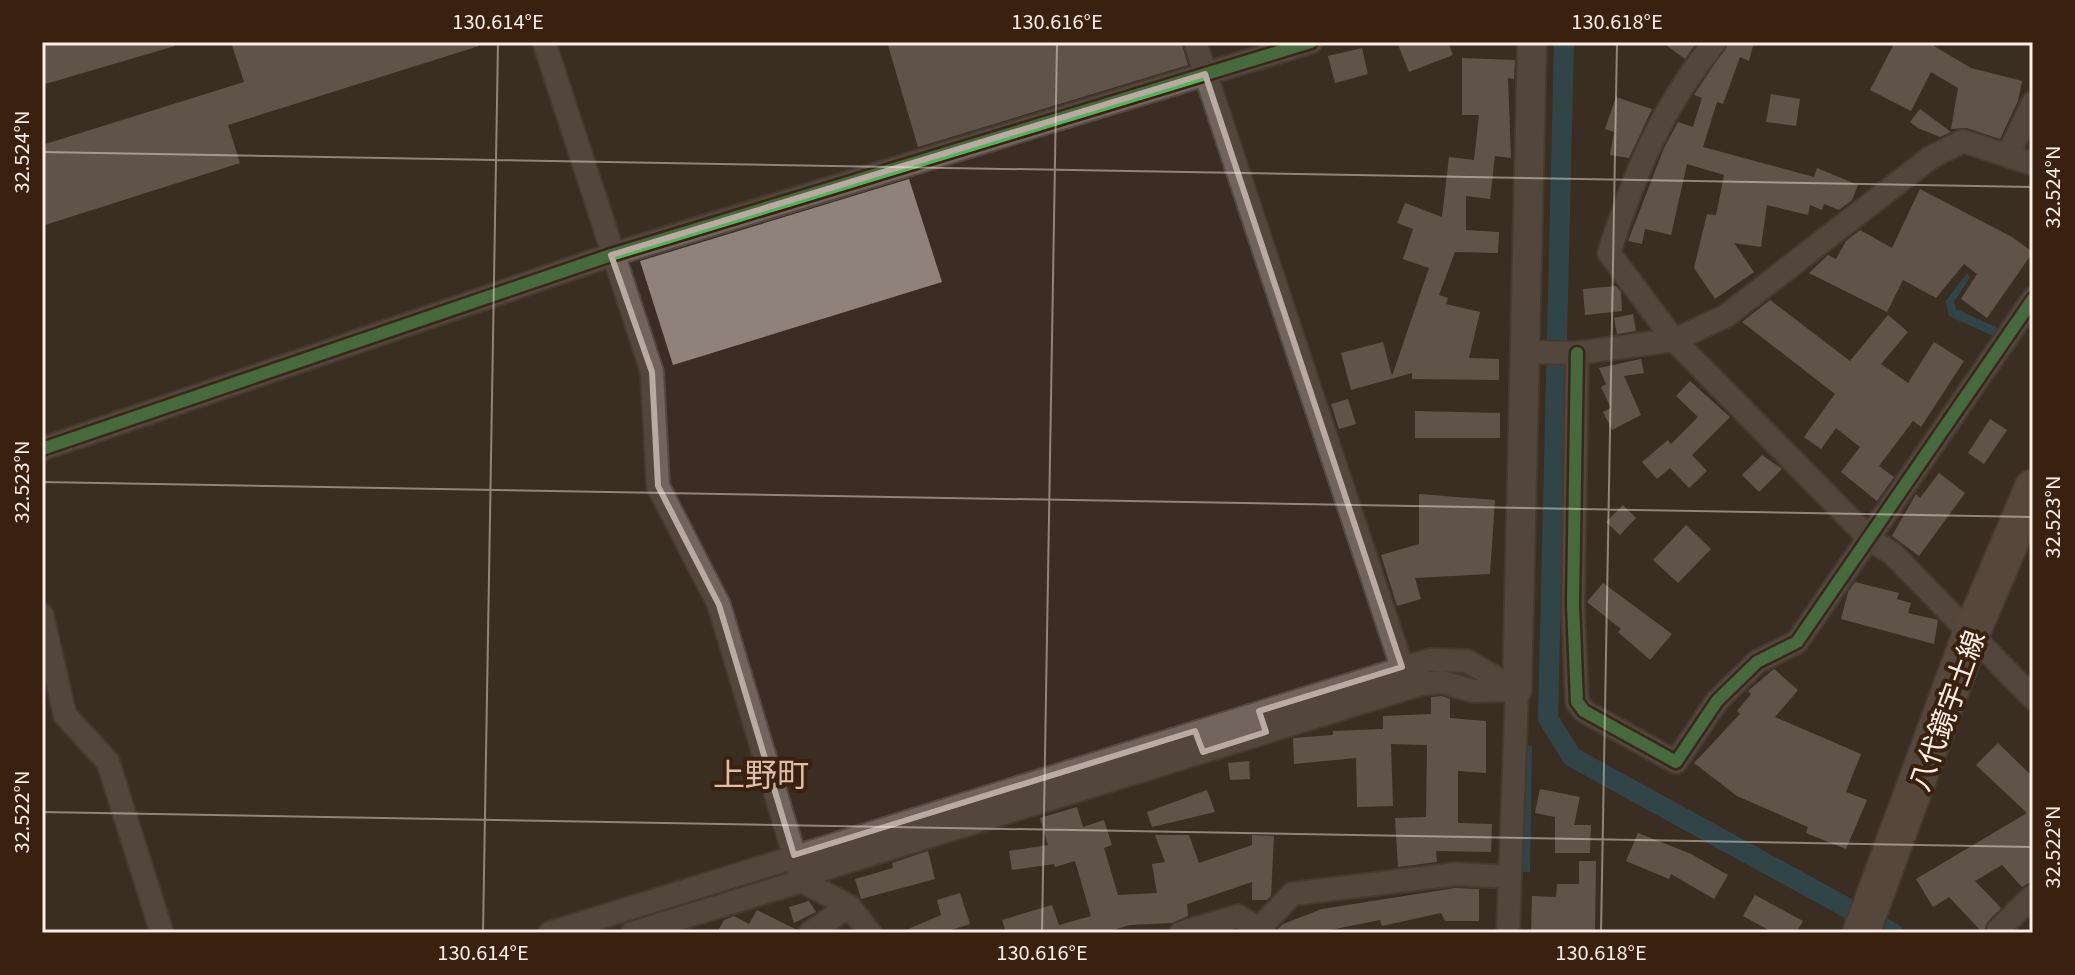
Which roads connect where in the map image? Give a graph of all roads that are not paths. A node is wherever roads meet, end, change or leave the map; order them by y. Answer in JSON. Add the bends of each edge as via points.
{"nodes":[{"id":1,"x":544,"y":42,"type":"edge"},
{"id":2,"x":1195,"y":42,"type":"edge"},
{"id":3,"x":1311,"y":42,"type":"edge"},
{"id":4,"x":1532,"y":42,"type":"edge"},
{"id":5,"x":1715,"y":42,"type":"edge"},
{"id":6,"x":1205,"y":74,"type":"junction"},
{"id":7,"x":2033,"y":103,"type":"edge"},
{"id":8,"x":2008,"y":155,"type":"junction"},
{"id":9,"x":2033,"y":164,"type":"edge"},
{"id":10,"x":611,"y":255,"type":"junction"},
{"id":11,"x":2033,"y":299,"type":"edge"},
{"id":12,"x":1674,"y":340,"type":"junction"},
{"id":13,"x":1525,"y":352,"type":"junction"},
{"id":14,"x":1576,"y":353,"type":"junction"},
{"id":15,"x":42,"y":449,"type":"edge"},
{"id":16,"x":2033,"y":488,"type":"edge"},
{"id":17,"x":1870,"y":539,"type":"junction"},
{"id":18,"x":42,"y":615,"type":"edge"},
{"id":19,"x":1971,"y":634,"type":"junction"},
{"id":20,"x":1402,"y":667,"type":"junction"},
{"id":21,"x":1517,"y":690,"type":"junction"},
{"id":22,"x":2033,"y":698,"type":"edge"},
{"id":23,"x":1263,"y":722,"type":"junction"},
{"id":24,"x":799,"y":871,"type":"junction"},
{"id":25,"x":1509,"y":877,"type":"junction"},
{"id":26,"x":2033,"y":896,"type":"edge"},
{"id":27,"x":849,"y":906,"type":"junction"},
{"id":28,"x":1998,"y":930,"type":"dead end"},
{"id":29,"x":1259,"y":931,"type":"edge"},
{"id":30,"x":162,"y":933,"type":"edge"},
{"id":31,"x":550,"y":933,"type":"edge"},
{"id":32,"x":632,"y":933,"type":"edge"},
{"id":33,"x":810,"y":933,"type":"edge"},
{"id":34,"x":870,"y":933,"type":"edge"},
{"id":35,"x":1181,"y":933,"type":"edge"},
{"id":36,"x":1508,"y":933,"type":"edge"},
{"id":37,"x":1861,"y":933,"type":"edge"}],
"edges":[{"from":1,"to":10,"type":"street"},
{"from":2,"to":6,"type":"street"},
{"from":3,"to":6,"type":"street"},
{"from":4,"to":13,"type":"street"},
{"from":5,"to":12,"type":"street","via":[[1665,110],[1631,185],[1609,253]]},
{"from":6,"to":10,"type":"street"},
{"from":6,"to":20,"type":"street"},
{"from":7,"to":8,"type":"street"},
{"from":8,"to":9,"type":"street"},
{"from":8,"to":12,"type":"street","via":[[1963,141],[1930,158],[1726,316]]},
{"from":10,"to":15,"type":"street"},
{"from":10,"to":24,"type":"street","via":[[652,372],[658,486],[719,605]]},
{"from":11,"to":17,"type":"street"},
{"from":12,"to":14,"type":"street"},
{"from":12,"to":17,"type":"street"},
{"from":13,"to":14,"type":"street"},
{"from":13,"to":21,"type":"street"},
{"from":14,"to":17,"type":"street","via":[[1573,604],[1577,702],[1584,711],[1676,762],[1717,701],[1757,662],[1797,642]]},
{"from":16,"to":19,"type":"main road","name":"八代鏡宇土線"},
{"from":17,"to":19,"type":"street","via":[[1893,554]]},
{"from":18,"to":30,"type":"street","via":[[65,715],[108,762]]},
{"from":19,"to":22,"type":"street"},
{"from":19,"to":37,"type":"main road","name":"八代鏡宇土線"},
{"from":20,"to":21,"type":"street","via":[[1430,660],[1467,661]]},
{"from":20,"to":23,"type":"street"},
{"from":21,"to":23,"type":"street","via":[[1421,684]]},
{"from":21,"to":25,"type":"street"},
{"from":23,"to":24,"type":"street"},
{"from":24,"to":27,"type":"street"},
{"from":24,"to":31,"type":"street"},
{"from":24,"to":32,"type":"street"},
{"from":25,"to":29,"type":"street","via":[[1456,874],[1292,894]]},
{"from":25,"to":36,"type":"street"},
{"from":26,"to":28,"type":"street"},
{"from":27,"to":33,"type":"street"},
{"from":27,"to":34,"type":"street"},
{"from":29,"to":35,"type":"street","via":[[1238,916]]}]}
